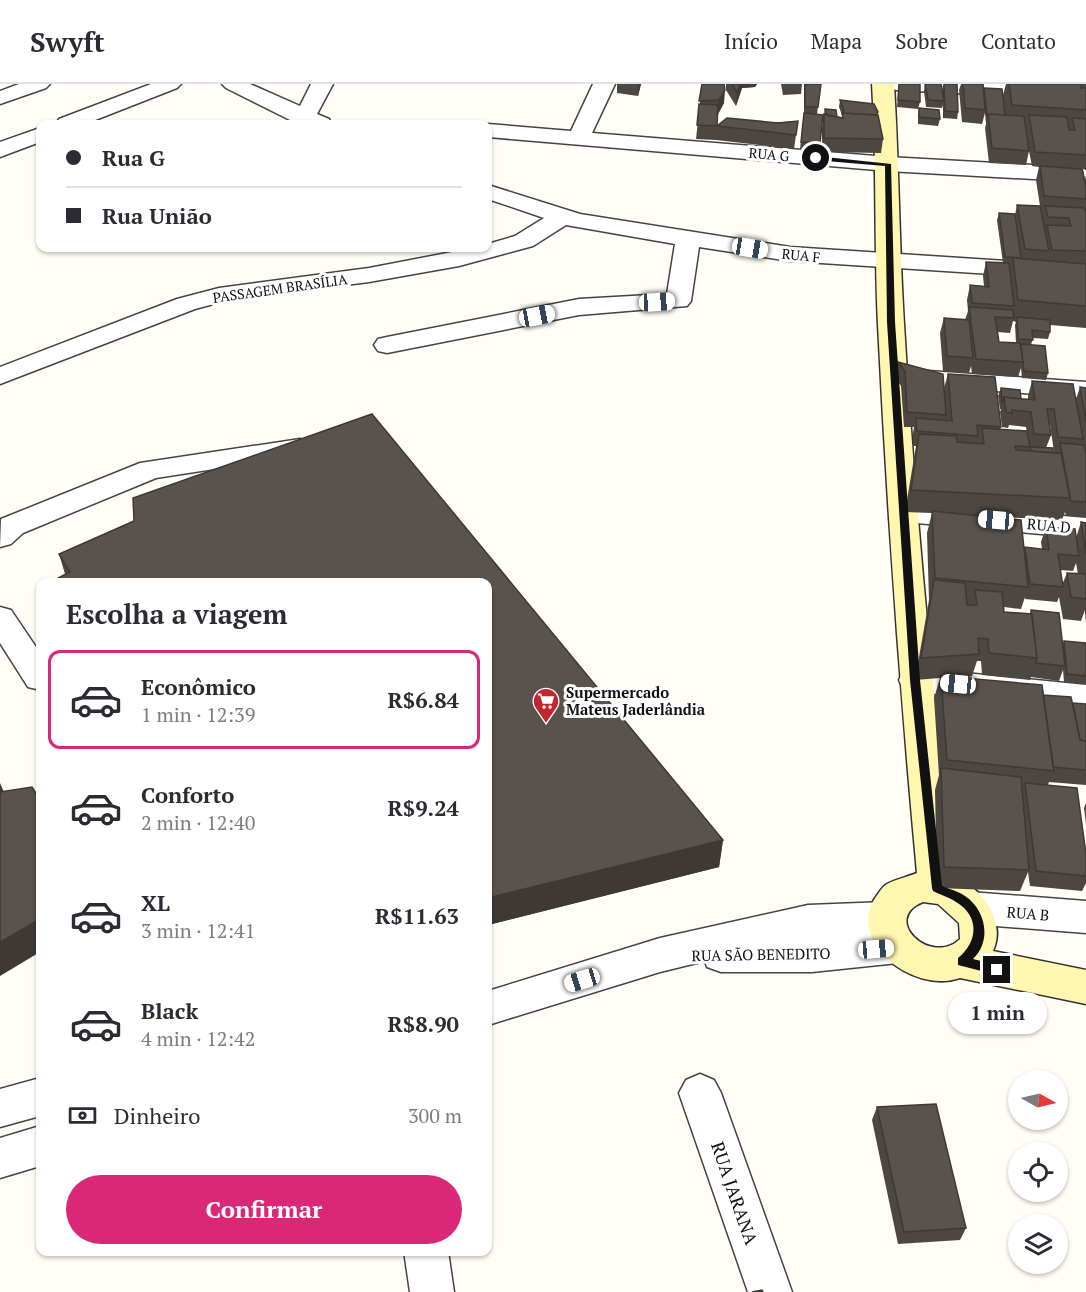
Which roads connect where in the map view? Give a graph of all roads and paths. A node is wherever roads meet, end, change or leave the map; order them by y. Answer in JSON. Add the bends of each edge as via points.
{"nodes":[{"id":1,"x":39,"y":84,"type":"edge"},
{"id":2,"x":170,"y":84,"type":"edge"},
{"id":3,"x":233,"y":84,"type":"edge"},
{"id":4,"x":322,"y":84,"type":"edge"},
{"id":5,"x":603,"y":84,"type":"edge"},
{"id":6,"x":884,"y":84,"type":"edge"},
{"id":7,"x":896,"y":84,"type":"edge"},
{"id":8,"x":1086,"y":94,"type":"edge"},
{"id":9,"x":0,"y":98,"type":"edge"},
{"id":10,"x":77,"y":120,"type":"edge"},
{"id":11,"x":311,"y":120,"type":"edge"},
{"id":12,"x":313,"y":120,"type":"edge"},
{"id":13,"x":492,"y":131,"type":"edge"},
{"id":14,"x":36,"y":136,"type":"edge"},
{"id":15,"x":578,"y":139,"type":"junction"},
{"id":16,"x":0,"y":150,"type":"edge"},
{"id":17,"x":888,"y":164,"type":"junction"},
{"id":18,"x":1086,"y":175,"type":"edge"},
{"id":19,"x":492,"y":193,"type":"edge"},
{"id":20,"x":562,"y":217,"type":"junction"},
{"id":21,"x":688,"y":238,"type":"junction"},
{"id":22,"x":492,"y":250,"type":"edge"},
{"id":23,"x":484,"y":252,"type":"edge"},
{"id":24,"x":890,"y":262,"type":"junction"},
{"id":25,"x":1086,"y":273,"type":"edge"},
{"id":26,"x":387,"y":345,"type":"dead end"},
{"id":27,"x":0,"y":376,"type":"edge"},
{"id":28,"x":895,"y":377,"type":"junction"},
{"id":29,"x":1086,"y":390,"type":"edge"},
{"id":30,"x":326,"y":444,"type":"edge"},
{"id":31,"x":905,"y":512,"type":"junction"},
{"id":32,"x":1086,"y":528,"type":"edge"},
{"id":33,"x":0,"y":537,"type":"edge"},
{"id":34,"x":0,"y":618,"type":"edge"},
{"id":35,"x":36,"y":672,"type":"edge"},
{"id":36,"x":915,"y":680,"type":"junction"},
{"id":37,"x":1086,"y":696,"type":"edge"},
{"id":38,"x":937,"y":888,"type":"junction"},
{"id":39,"x":970,"y":908,"type":"junction"},
{"id":40,"x":1086,"y":917,"type":"edge"},
{"id":41,"x":892,"y":932,"type":"junction"},
{"id":42,"x":962,"y":962,"type":"junction"},
{"id":43,"x":1086,"y":987,"type":"edge"},
{"id":44,"x":492,"y":1007,"type":"edge"},
{"id":45,"x":700,"y":1093,"type":"dead end"},
{"id":46,"x":36,"y":1098,"type":"edge"},
{"id":47,"x":0,"y":1108,"type":"edge"},
{"id":48,"x":36,"y":1147,"type":"edge"},
{"id":49,"x":0,"y":1158,"type":"edge"},
{"id":50,"x":427,"y":1256,"type":"edge"},
{"id":51,"x":432,"y":1292,"type":"edge"},
{"id":52,"x":770,"y":1292,"type":"edge"}],
"edges":[{"from":1,"to":9,"type":"street"},
{"from":2,"to":10,"type":"street"},
{"from":3,"to":11,"type":"street"},
{"from":4,"to":12,"type":"street"},
{"from":5,"to":15,"type":"street"},
{"from":6,"to":17,"type":"main road"},
{"from":7,"to":8,"type":"street"},
{"from":13,"to":15,"type":"street","name":"RUA G"},
{"from":14,"to":16,"type":"street"},
{"from":15,"to":17,"type":"street","name":"RUA G"},
{"from":17,"to":18,"type":"street","name":"RUA G"},
{"from":17,"to":24,"type":"main road"},
{"from":19,"to":20,"type":"street","name":"RUA F"},
{"from":20,"to":21,"type":"street","name":"RUA F"},
{"from":20,"to":22,"type":"street","name":"PASSAGEM BRASÍLIA","via":[[524,241]]},
{"from":21,"to":24,"type":"street","name":"RUA F","via":[[790,254]]},
{"from":21,"to":26,"type":"street","via":[[678,301],[579,307]]},
{"from":23,"to":27,"type":"street","name":"PASSAGEM BRASÍLIA","via":[[358,276],[228,293],[186,304]]},
{"from":24,"to":25,"type":"street","name":"RUA F"},
{"from":24,"to":28,"type":"main road"},
{"from":28,"to":29,"type":"street"},
{"from":28,"to":31,"type":"main road"},
{"from":30,"to":33,"type":"street","via":[[150,470],[12,526]]},
{"from":31,"to":32,"type":"street","name":"RUA D"},
{"from":31,"to":36,"type":"main road"},
{"from":34,"to":35,"type":"street"},
{"from":36,"to":37,"type":"street"},
{"from":36,"to":38,"type":"main road"},
{"from":38,"to":39,"type":"main road","via":[[961,899]]},
{"from":38,"to":41,"type":"main road","via":[[922,887],[897,896],[889,906]]},
{"from":39,"to":40,"type":"street","name":"RUA B"},
{"from":39,"to":42,"type":"main road","via":[[977,920],[979,938],[972,954]]},
{"from":41,"to":42,"type":"main road","via":[[921,963]]},
{"from":41,"to":44,"type":"street","name":"RUA SÃO BENEDITO","via":[[812,955],[660,955]]},
{"from":42,"to":43,"type":"main road"},
{"from":45,"to":52,"type":"street","name":"RUA JARANA"},
{"from":46,"to":47,"type":"street"},
{"from":48,"to":49,"type":"street"},
{"from":50,"to":51,"type":"street"}]}
